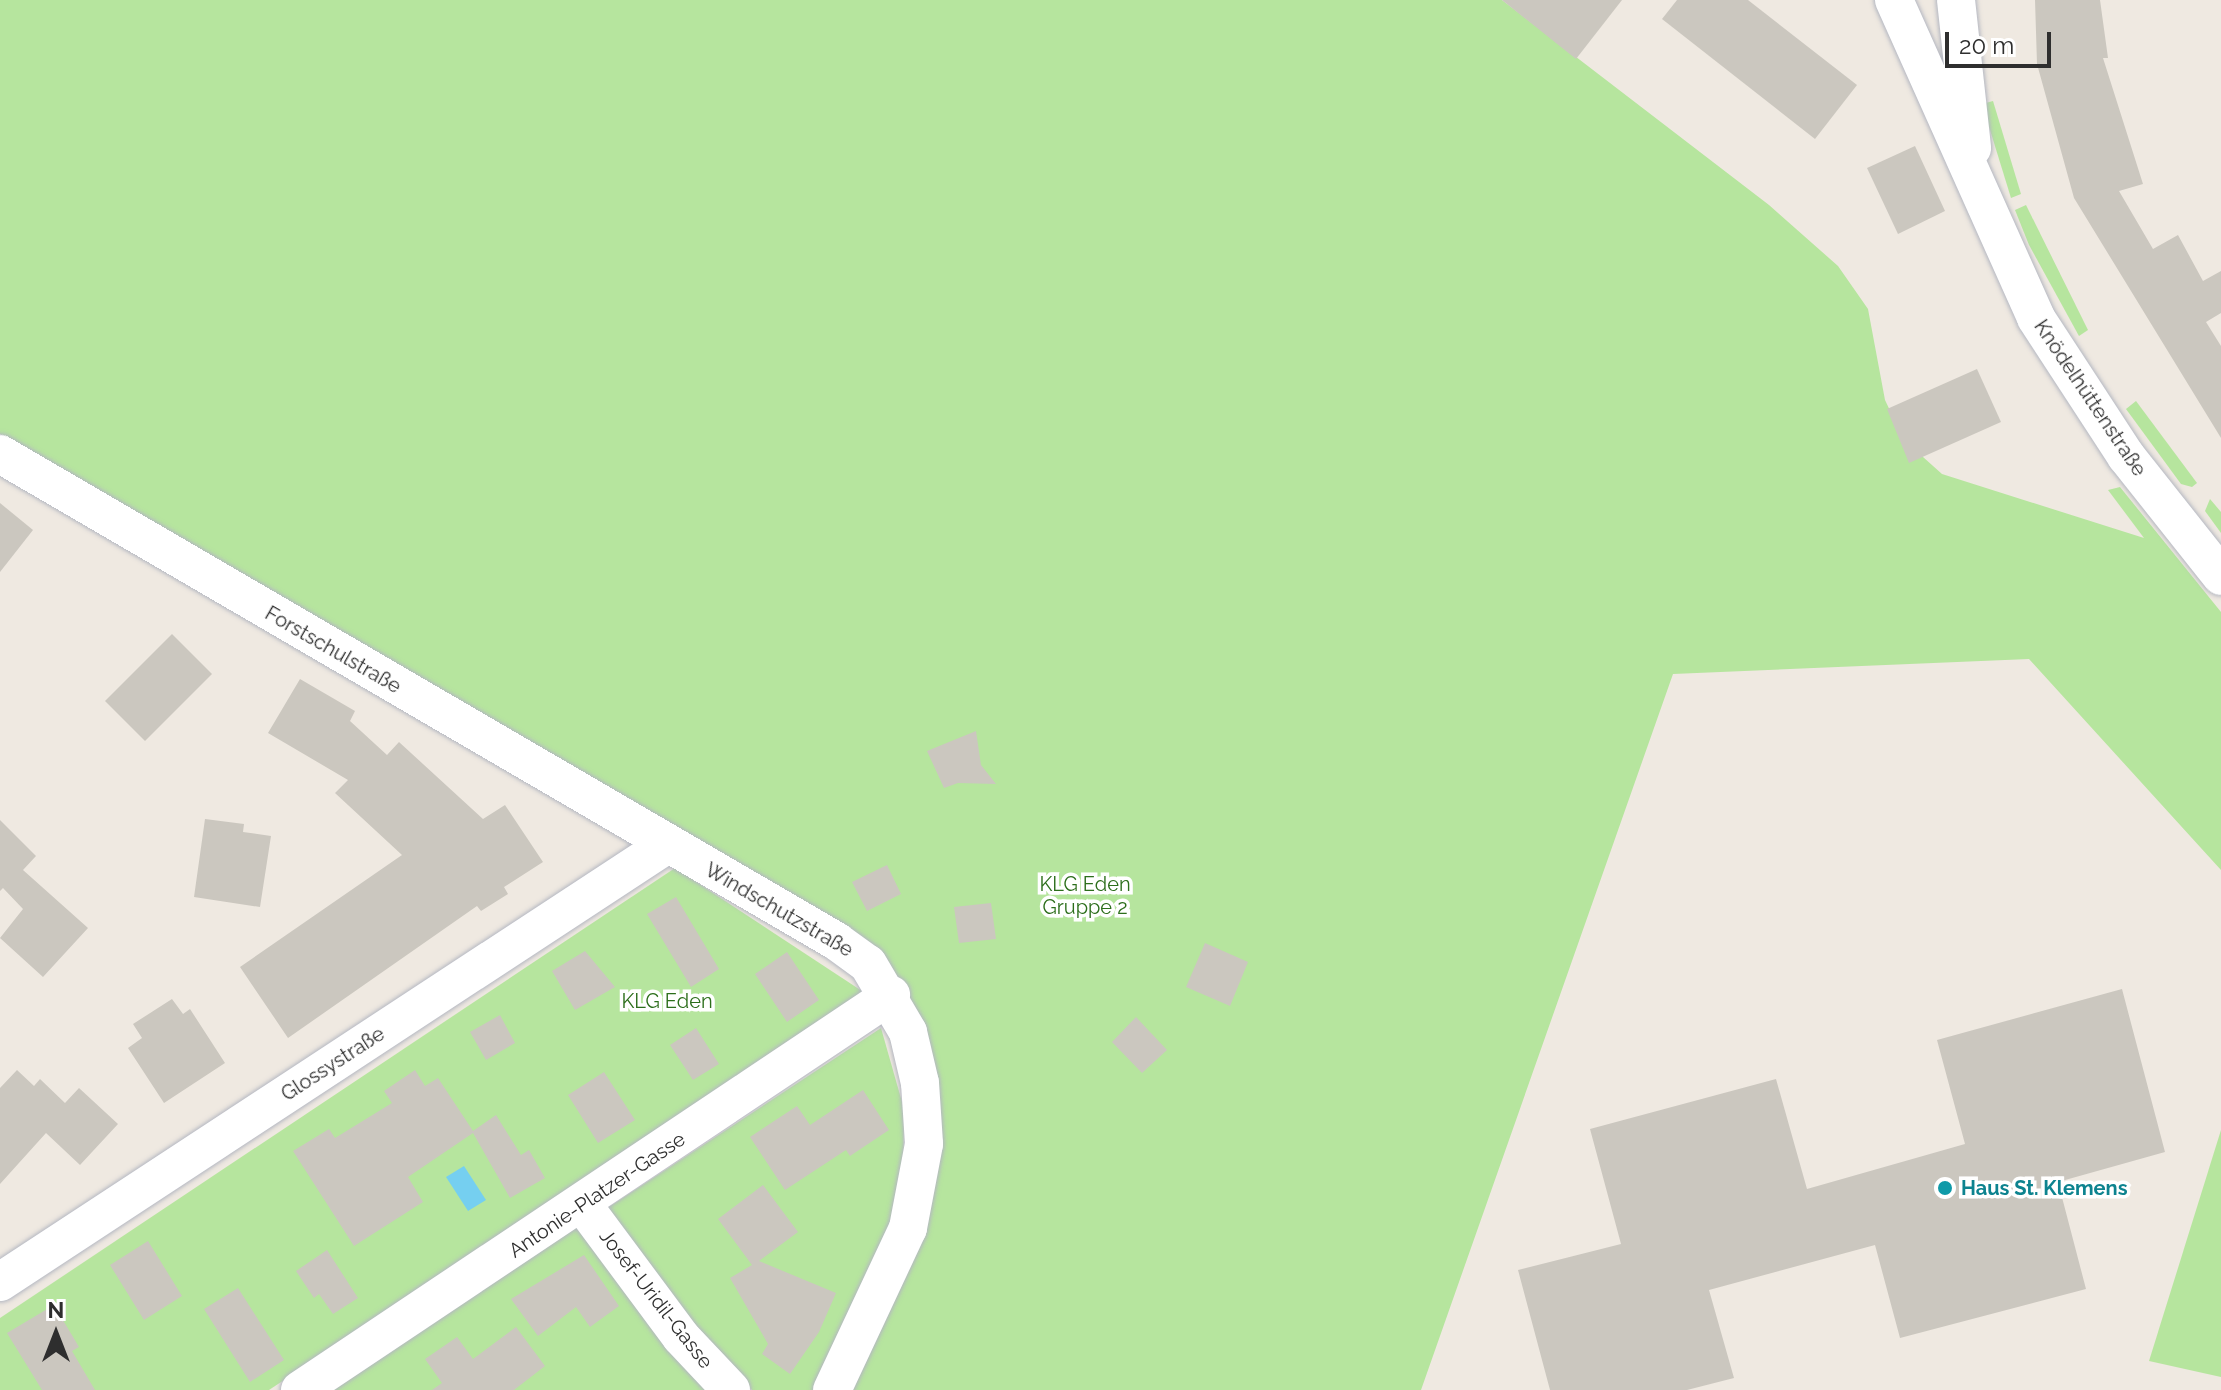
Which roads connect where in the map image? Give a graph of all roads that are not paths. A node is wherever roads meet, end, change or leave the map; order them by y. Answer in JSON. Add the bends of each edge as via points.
{"nodes":[{"id":1,"x":1894,"y":0,"type":"edge"},
{"id":2,"x":1956,"y":0,"type":"edge"},
{"id":3,"x":1982,"y":206,"type":"junction"},
{"id":4,"x":0,"y":454,"type":"edge"},
{"id":5,"x":2221,"y":576,"type":"edge"},
{"id":6,"x":666,"y":845,"type":"junction"},
{"id":7,"x":891,"y":995,"type":"junction"},
{"id":8,"x":583,"y":1205,"type":"junction"},
{"id":9,"x":0,"y":1282,"type":"edge"},
{"id":10,"x":300,"y":1390,"type":"edge"},
{"id":11,"x":731,"y":1390,"type":"edge"},
{"id":12,"x":832,"y":1390,"type":"edge"}],
"edges":[{"from":1,"to":3,"type":"street","name":"Knödelhüttenstraße"},
{"from":2,"to":3,"type":"street","name":"Knödelhüttenstraße"},
{"from":3,"to":5,"type":"street","name":"Knödelhüttenstraße","via":[[2036,318],[2080,389]]},
{"from":4,"to":6,"type":"street","name":"Forstschulstraße"},
{"from":6,"to":7,"type":"street","name":"Windschutzstraße","via":[[836,941],[868,964]]},
{"from":6,"to":9,"type":"street","name":"Glossystraße"},
{"from":7,"to":8,"type":"street","name":"Antonie-Platzer-Gasse"},
{"from":7,"to":12,"type":"street","name":"Windschutzstraße","via":[[908,1032],[920,1083],[921,1171],[898,1255]]},
{"from":8,"to":10,"type":"street","name":"Antonie-Platzer-Gasse"},
{"from":8,"to":11,"type":"street","name":"Josef-Uridil-Gasse","via":[[681,1337]]}]}
